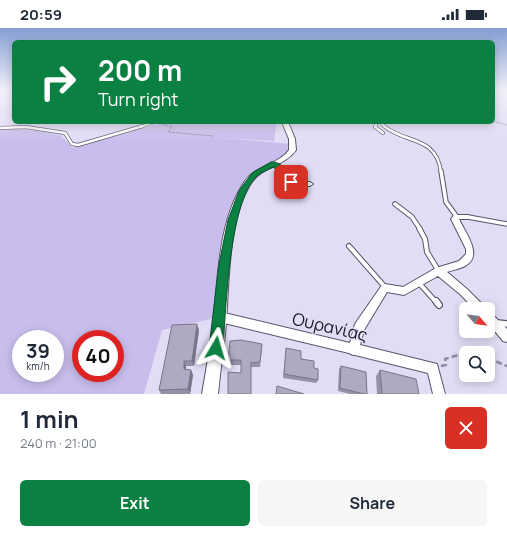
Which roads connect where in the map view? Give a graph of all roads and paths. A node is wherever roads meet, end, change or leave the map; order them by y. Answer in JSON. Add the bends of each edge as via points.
{"nodes":[{"id":1,"x":495,"y":122,"type":"edge"},
{"id":2,"x":149,"y":124,"type":"edge"},
{"id":3,"x":162,"y":124,"type":"edge"},
{"id":4,"x":286,"y":124,"type":"edge"},
{"id":5,"x":376,"y":124,"type":"edge"},
{"id":6,"x":383,"y":124,"type":"edge"},
{"id":7,"x":507,"y":125,"type":"edge"},
{"id":8,"x":0,"y":128,"type":"edge"},
{"id":9,"x":383,"y":134,"type":"dead end"},
{"id":10,"x":213,"y":136,"type":"dead end"},
{"id":11,"x":274,"y":164,"type":"junction"},
{"id":12,"x":310,"y":184,"type":"dead end"},
{"id":13,"x":395,"y":204,"type":"dead end"},
{"id":14,"x":457,"y":216,"type":"junction"},
{"id":15,"x":468,"y":217,"type":"joint"},
{"id":16,"x":507,"y":224,"type":"edge"},
{"id":17,"x":349,"y":246,"type":"dead end"},
{"id":18,"x":439,"y":271,"type":"junction"},
{"id":19,"x":419,"y":283,"type":"junction"},
{"id":20,"x":385,"y":288,"type":"junction"},
{"id":21,"x":474,"y":302,"type":"edge"},
{"id":22,"x":439,"y":305,"type":"dead end"},
{"id":23,"x":220,"y":317,"type":"junction"},
{"id":24,"x":495,"y":320,"type":"edge"},
{"id":25,"x":495,"y":324,"type":"edge"},
{"id":26,"x":507,"y":324,"type":"edge"},
{"id":27,"x":507,"y":337,"type":"edge"},
{"id":28,"x":353,"y":350,"type":"junction"},
{"id":29,"x":459,"y":354,"type":"edge"},
{"id":30,"x":495,"y":361,"type":"edge"},
{"id":31,"x":507,"y":366,"type":"edge"},
{"id":32,"x":433,"y":368,"type":"junction"},
{"id":33,"x":210,"y":394,"type":"edge"},
{"id":34,"x":439,"y":394,"type":"edge"}],
"edges":[{"from":1,"to":7,"type":"path"},
{"from":2,"to":8,"type":"lane","via":[[78,145],[72,144],[64,133],[26,127]]},
{"from":3,"to":10,"type":"path","via":[[172,127],[168,132]]},
{"from":4,"to":11,"type":"street","via":[[293,149],[288,156]]},
{"from":5,"to":9,"type":"lane","via":[[375,127]]},
{"from":6,"to":14,"type":"lane","via":[[434,151],[441,166],[446,202]]},
{"from":11,"to":12,"type":"street","via":[[285,172],[294,184]]},
{"from":11,"to":23,"type":"street","via":[[252,177],[239,200],[232,220],[224,264]]},
{"from":13,"to":18,"type":"lane","via":[[417,224],[425,239],[426,252]]},
{"from":14,"to":15,"type":"street"},
{"from":14,"to":18,"type":"street","via":[[456,223],[468,245],[470,255],[462,264]]},
{"from":15,"to":16,"type":"lane"},
{"from":17,"to":20,"type":"lane"},
{"from":18,"to":19,"type":"street"},
{"from":18,"to":21,"type":"street"},
{"from":19,"to":20,"type":"street","via":[[402,291]]},
{"from":19,"to":22,"type":"lane"},
{"from":20,"to":28,"type":"street","via":[[359,328]]},
{"from":23,"to":28,"type":"street","name":"Ουρανίας"},
{"from":23,"to":33,"type":"street"},
{"from":24,"to":26,"type":"lane"},
{"from":25,"to":27,"type":"street"},
{"from":28,"to":32,"type":"street","name":"Ουρανίας"},
{"from":29,"to":32,"type":"path","via":[[454,358],[445,359],[446,365]]},
{"from":30,"to":31,"type":"path"},
{"from":32,"to":34,"type":"street"}]}
